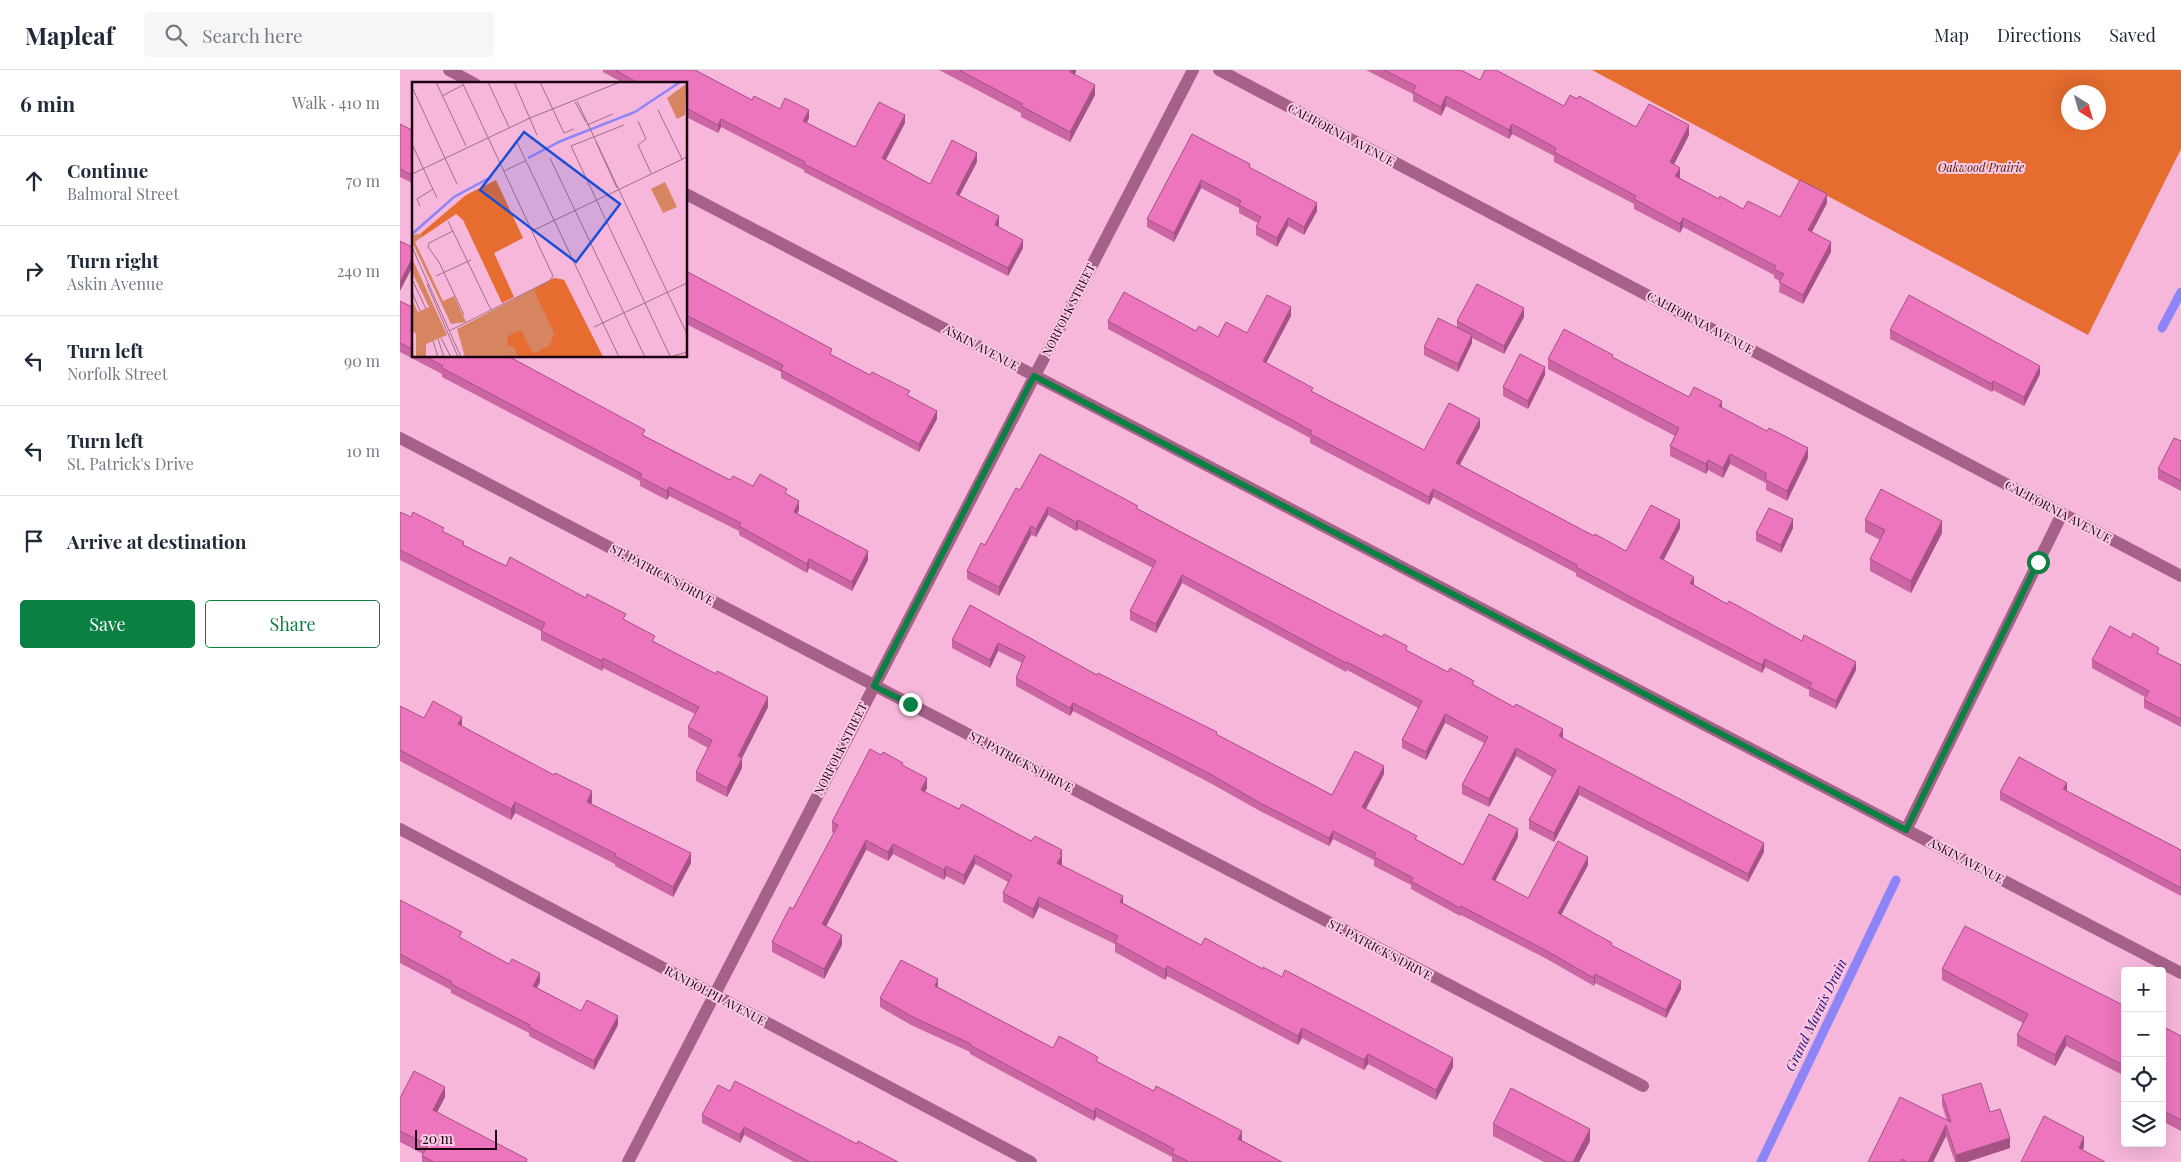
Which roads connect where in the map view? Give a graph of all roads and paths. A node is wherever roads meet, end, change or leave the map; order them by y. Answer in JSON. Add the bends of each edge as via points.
{"nodes":[{"id":1,"x":449,"y":70,"type":"edge"},
{"id":2,"x":1193,"y":70,"type":"edge"},
{"id":3,"x":1219,"y":70,"type":"edge"},
{"id":4,"x":471,"y":82,"type":"edge"},
{"id":5,"x":688,"y":195,"type":"edge"},
{"id":6,"x":1034,"y":376,"type":"junction"},
{"id":7,"x":400,"y":438,"type":"edge"},
{"id":8,"x":2062,"y":514,"type":"junction"},
{"id":9,"x":2181,"y":576,"type":"edge"},
{"id":10,"x":874,"y":686,"type":"junction"},
{"id":11,"x":400,"y":829,"type":"edge"},
{"id":12,"x":1906,"y":830,"type":"junction"},
{"id":13,"x":2181,"y":973,"type":"edge"},
{"id":14,"x":714,"y":996,"type":"junction"},
{"id":15,"x":1642,"y":1086,"type":"dead end"},
{"id":16,"x":628,"y":1162,"type":"edge"},
{"id":17,"x":1031,"y":1162,"type":"edge"}],
"edges":[{"from":1,"to":4,"type":"street"},
{"from":2,"to":6,"type":"street","name":"NORFOLK STREET"},
{"from":3,"to":8,"type":"street","name":"CALIFORNIA AVENUE"},
{"from":5,"to":6,"type":"street","name":"ASKIN AVENUE"},
{"from":6,"to":10,"type":"street","name":"NORFOLK STREET"},
{"from":6,"to":12,"type":"street","name":"ASKIN AVENUE"},
{"from":7,"to":10,"type":"street","name":"ST. PATRICK'S DRIVE"},
{"from":8,"to":9,"type":"street","name":"CALIFORNIA AVENUE"},
{"from":8,"to":12,"type":"street"},
{"from":10,"to":14,"type":"street","name":"NORFOLK STREET"},
{"from":10,"to":15,"type":"street","name":"ST. PATRICK'S DRIVE"},
{"from":11,"to":14,"type":"street","name":"RANDOLPH AVENUE"},
{"from":12,"to":13,"type":"street","name":"ASKIN AVENUE"},
{"from":14,"to":16,"type":"street","name":"NORFOLK STREET"},
{"from":14,"to":17,"type":"street","name":"RANDOLPH AVENUE"}]}
